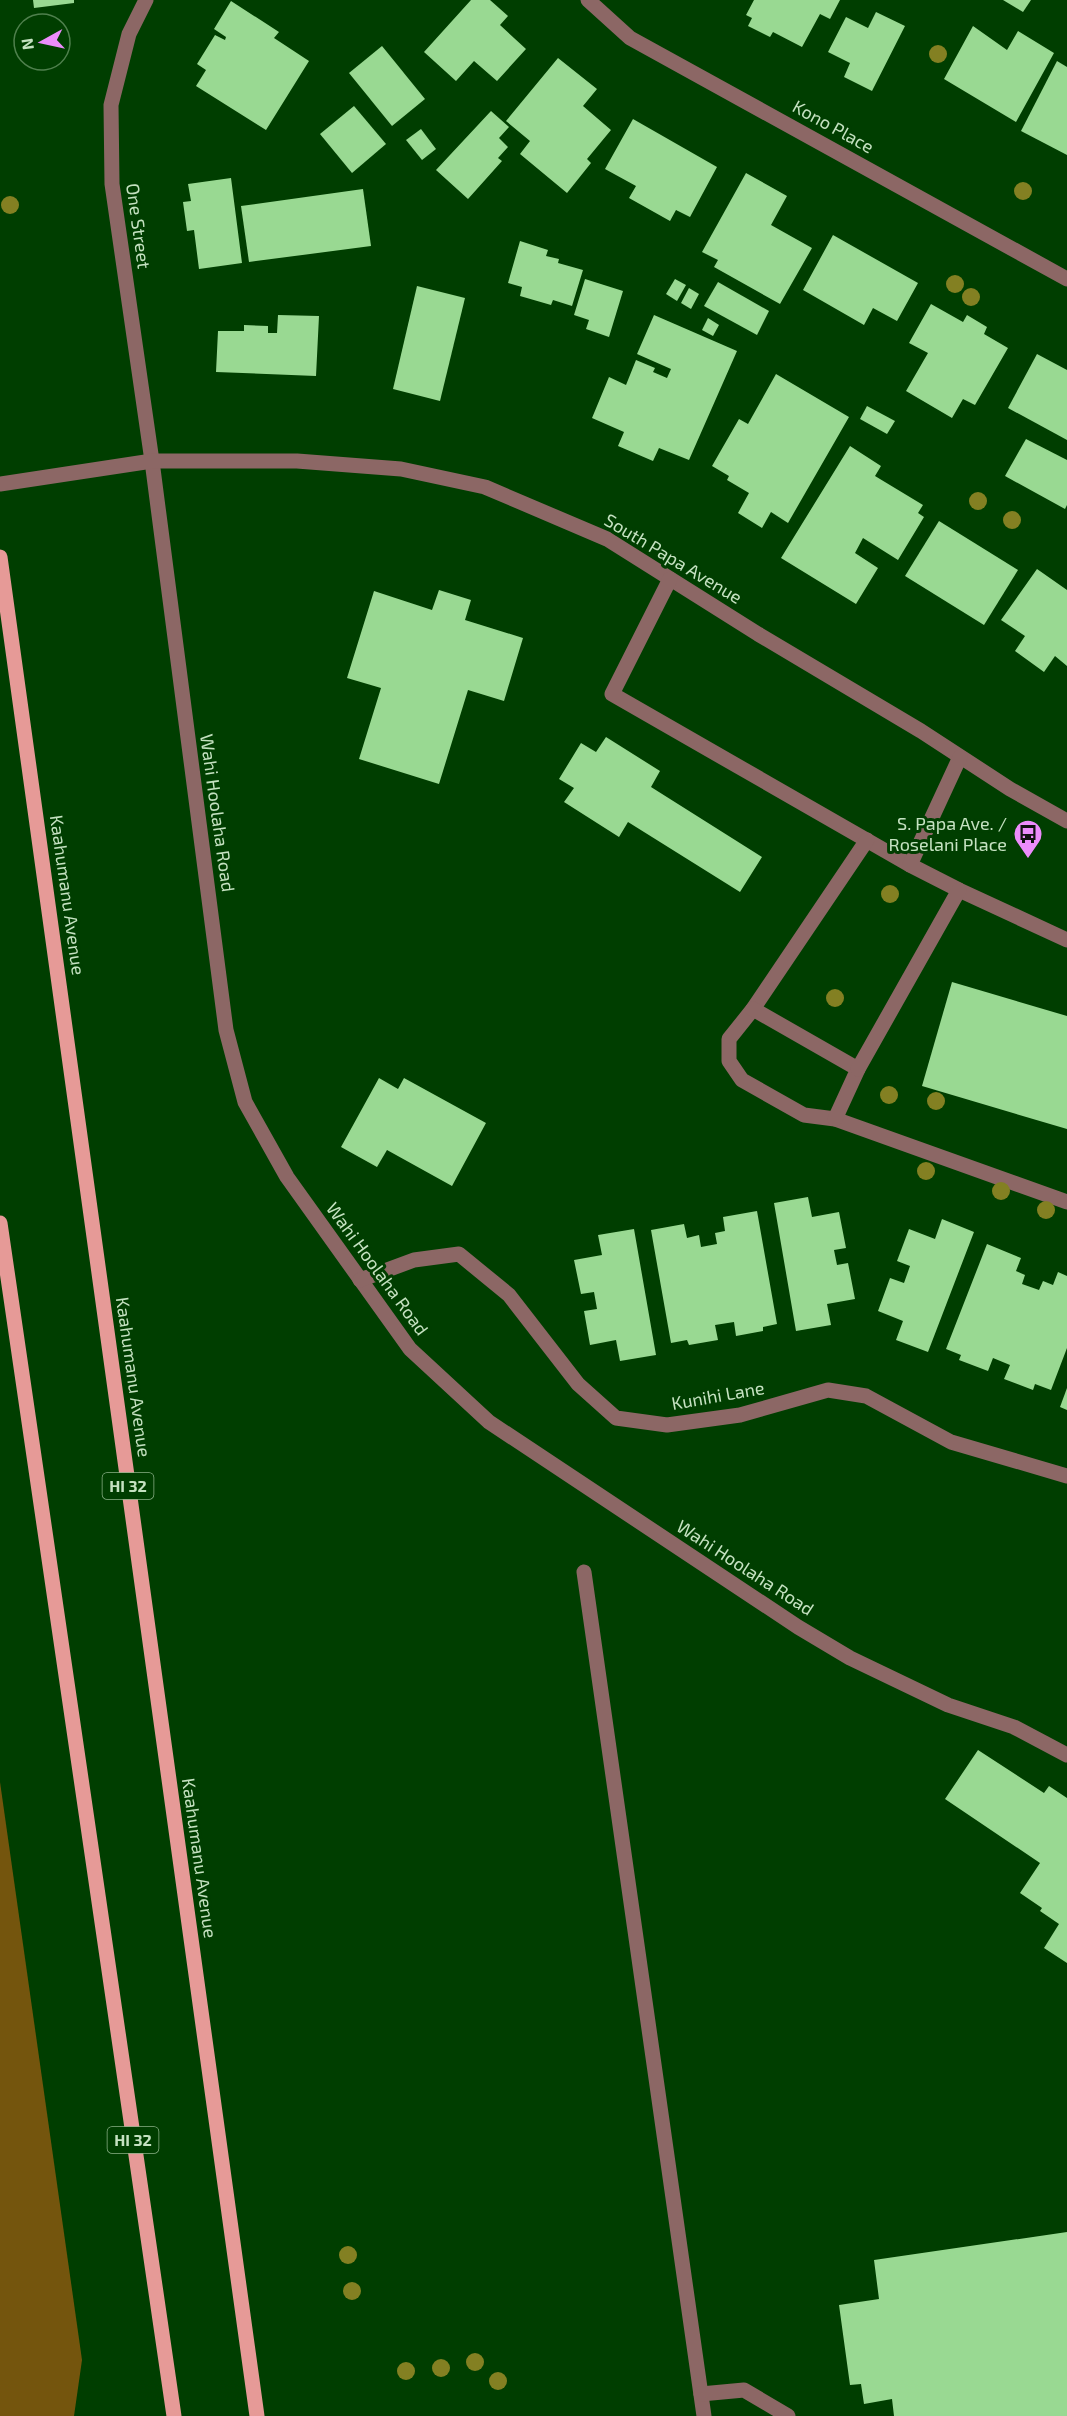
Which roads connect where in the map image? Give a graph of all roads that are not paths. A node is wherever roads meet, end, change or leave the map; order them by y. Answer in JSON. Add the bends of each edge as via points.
{"nodes":[{"id":1,"x":146,"y":0,"type":"edge"},
{"id":2,"x":588,"y":0,"type":"edge"},
{"id":3,"x":1067,"y":279,"type":"edge"},
{"id":4,"x":152,"y":461,"type":"junction"},
{"id":5,"x":0,"y":484,"type":"edge"},
{"id":6,"x":0,"y":557,"type":"edge"},
{"id":7,"x":670,"y":579,"type":"junction"},
{"id":8,"x":960,"y":757,"type":"junction"},
{"id":9,"x":1067,"y":821,"type":"edge"},
{"id":10,"x":867,"y":840,"type":"junction"},
{"id":11,"x":910,"y":865,"type":"junction"},
{"id":12,"x":959,"y":890,"type":"junction"},
{"id":13,"x":1067,"y":940,"type":"edge"},
{"id":14,"x":753,"y":1009,"type":"junction"},
{"id":15,"x":858,"y":1069,"type":"junction"},
{"id":16,"x":835,"y":1119,"type":"junction"},
{"id":17,"x":1067,"y":1202,"type":"edge"},
{"id":18,"x":0,"y":1223,"type":"edge"},
{"id":19,"x":360,"y":1280,"type":"junction"},
{"id":20,"x":1067,"y":1476,"type":"edge"},
{"id":21,"x":584,"y":1572,"type":"dead end"},
{"id":22,"x":1067,"y":1755,"type":"edge"},
{"id":23,"x":700,"y":2394,"type":"junction"},
{"id":24,"x":174,"y":2416,"type":"edge"},
{"id":25,"x":257,"y":2416,"type":"edge"},
{"id":26,"x":704,"y":2416,"type":"edge"},
{"id":27,"x":788,"y":2416,"type":"edge"}],
"edges":[{"from":1,"to":4,"type":"street","name":"One Street","via":[[129,34],[111,105],[111,173]]},
{"from":2,"to":3,"type":"street","name":"Kono Place","via":[[630,38]]},
{"from":4,"to":5,"type":"street","name":"South Papa Avenue"},
{"from":4,"to":7,"type":"street","name":"South Papa Avenue","via":[[297,461],[401,469],[464,482],[485,487],[607,539]]},
{"from":4,"to":19,"type":"street","name":"Wahi Hoolaha Road","via":[[226,1030],[245,1102],[287,1177]]},
{"from":6,"to":25,"type":"main road","name":"Kaahumanu Avenue","number":"HI 32"},
{"from":7,"to":8,"type":"street","name":"South Papa Avenue"},
{"from":7,"to":10,"type":"street","via":[[612,694]]},
{"from":8,"to":9,"type":"street","name":"South Papa Avenue"},
{"from":8,"to":11,"type":"street"},
{"from":10,"to":11,"type":"street"},
{"from":10,"to":14,"type":"street"},
{"from":11,"to":12,"type":"street"},
{"from":12,"to":13,"type":"street"},
{"from":12,"to":15,"type":"street"},
{"from":14,"to":15,"type":"street"},
{"from":14,"to":16,"type":"street","via":[[729,1039],[729,1061],[742,1080],[804,1115]]},
{"from":15,"to":16,"type":"street"},
{"from":16,"to":17,"type":"street"},
{"from":18,"to":24,"type":"main road","number":"HI 32"},
{"from":19,"to":20,"type":"street","name":"Kunihi Lane","via":[[414,1260],[459,1254],[509,1295],[578,1384],[616,1418],[667,1425],[740,1415],[828,1390],[866,1396],[951,1442]]},
{"from":19,"to":22,"type":"street","name":"Wahi Hoolaha Road","via":[[410,1349],[489,1422],[850,1658],[948,1705],[1014,1727]]},
{"from":21,"to":23,"type":"street"},
{"from":23,"to":26,"type":"street"},
{"from":23,"to":27,"type":"street","via":[[744,2390]]}]}
